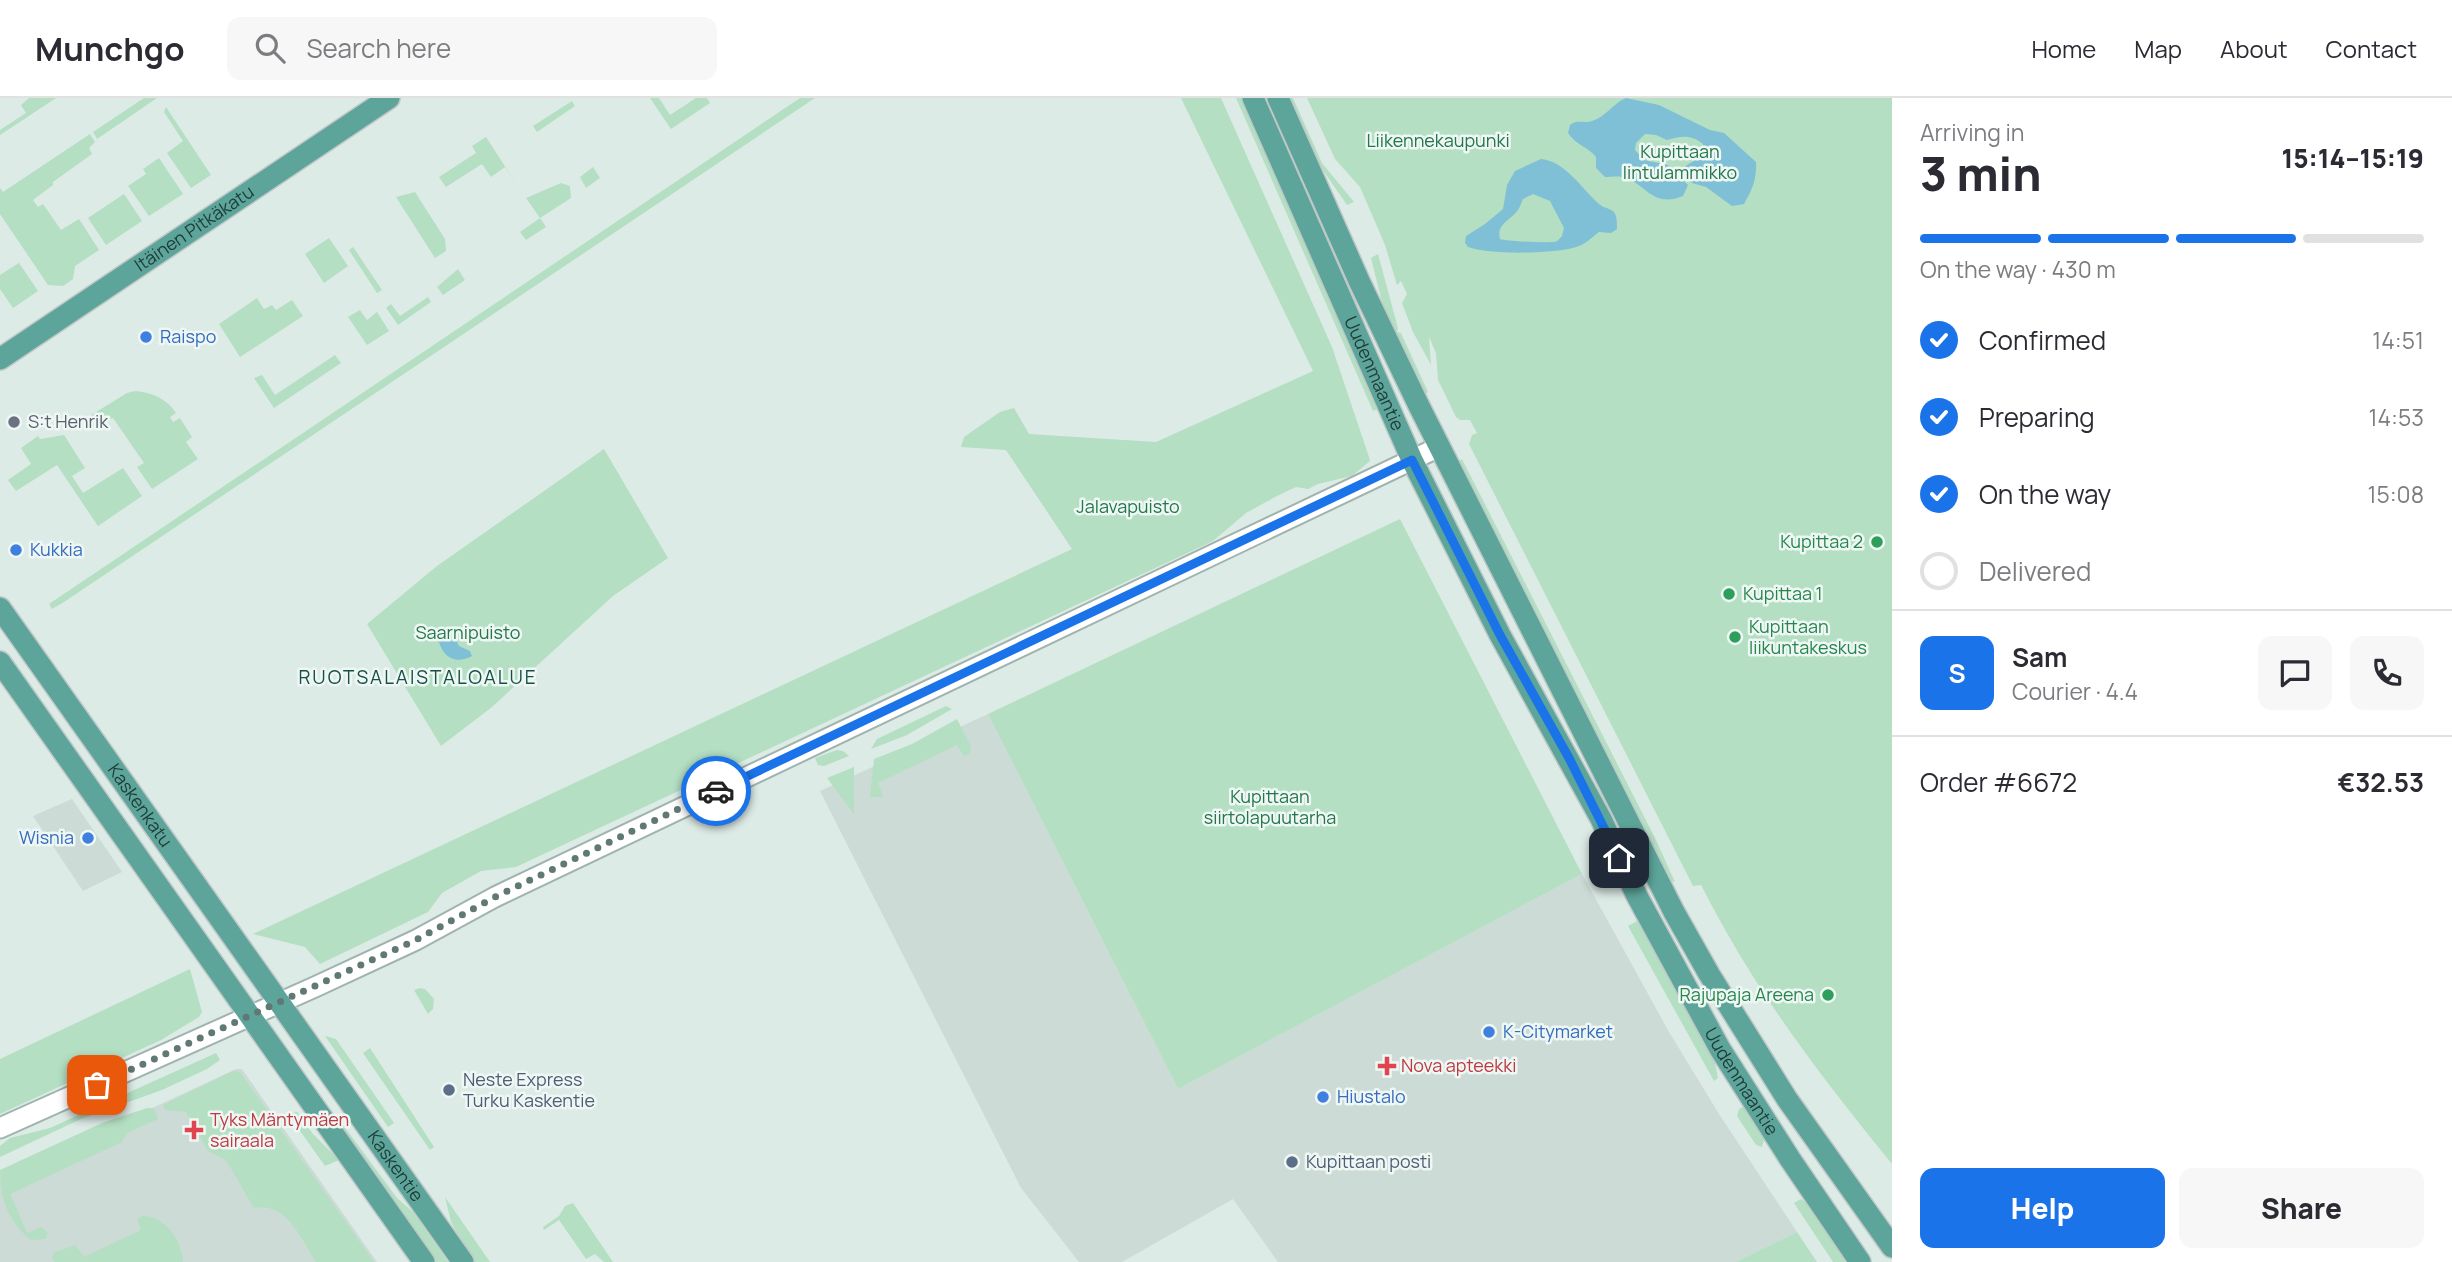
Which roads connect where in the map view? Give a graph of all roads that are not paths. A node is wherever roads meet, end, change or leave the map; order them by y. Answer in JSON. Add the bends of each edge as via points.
{"nodes":[{"id":1,"x":389,"y":98,"type":"edge"},
{"id":2,"x":1253,"y":98,"type":"edge"},
{"id":3,"x":1278,"y":98,"type":"edge"},
{"id":4,"x":0,"y":359,"type":"edge"},
{"id":5,"x":1439,"y":447,"type":"junction"},
{"id":6,"x":1412,"y":460,"type":"junction"},
{"id":7,"x":0,"y":608,"type":"edge"},
{"id":8,"x":0,"y":662,"type":"edge"},
{"id":9,"x":279,"y":1003,"type":"junction"},
{"id":10,"x":250,"y":1016,"type":"junction"},
{"id":11,"x":0,"y":1128,"type":"edge"},
{"id":12,"x":1892,"y":1247,"type":"edge"},
{"id":13,"x":424,"y":1262,"type":"edge"},
{"id":14,"x":463,"y":1262,"type":"edge"},
{"id":15,"x":1860,"y":1262,"type":"edge"}],
"edges":[{"from":1,"to":4,"type":"main road","name":"Itäinen Pitkäkatu"},
{"from":2,"to":6,"type":"main road","name":"Uudenmaantie"},
{"from":3,"to":5,"type":"main road","name":"Uudenmaantie"},
{"from":5,"to":6,"type":"street"},
{"from":5,"to":12,"type":"main road","name":"Uudenmaantie","via":[[1709,974],[1787,1099]]},
{"from":6,"to":9,"type":"street"},
{"from":6,"to":15,"type":"main road","name":"Uudenmaantie","via":[[1720,1049]]},
{"from":7,"to":9,"type":"main road","name":"Kaskenkatu"},
{"from":8,"to":10,"type":"main road","name":"Kaskenkatu"},
{"from":9,"to":10,"type":"street"},
{"from":9,"to":14,"type":"main road","name":"Kaskentie"},
{"from":10,"to":11,"type":"street"},
{"from":10,"to":13,"type":"main road","name":"Kaskentie"}]}
